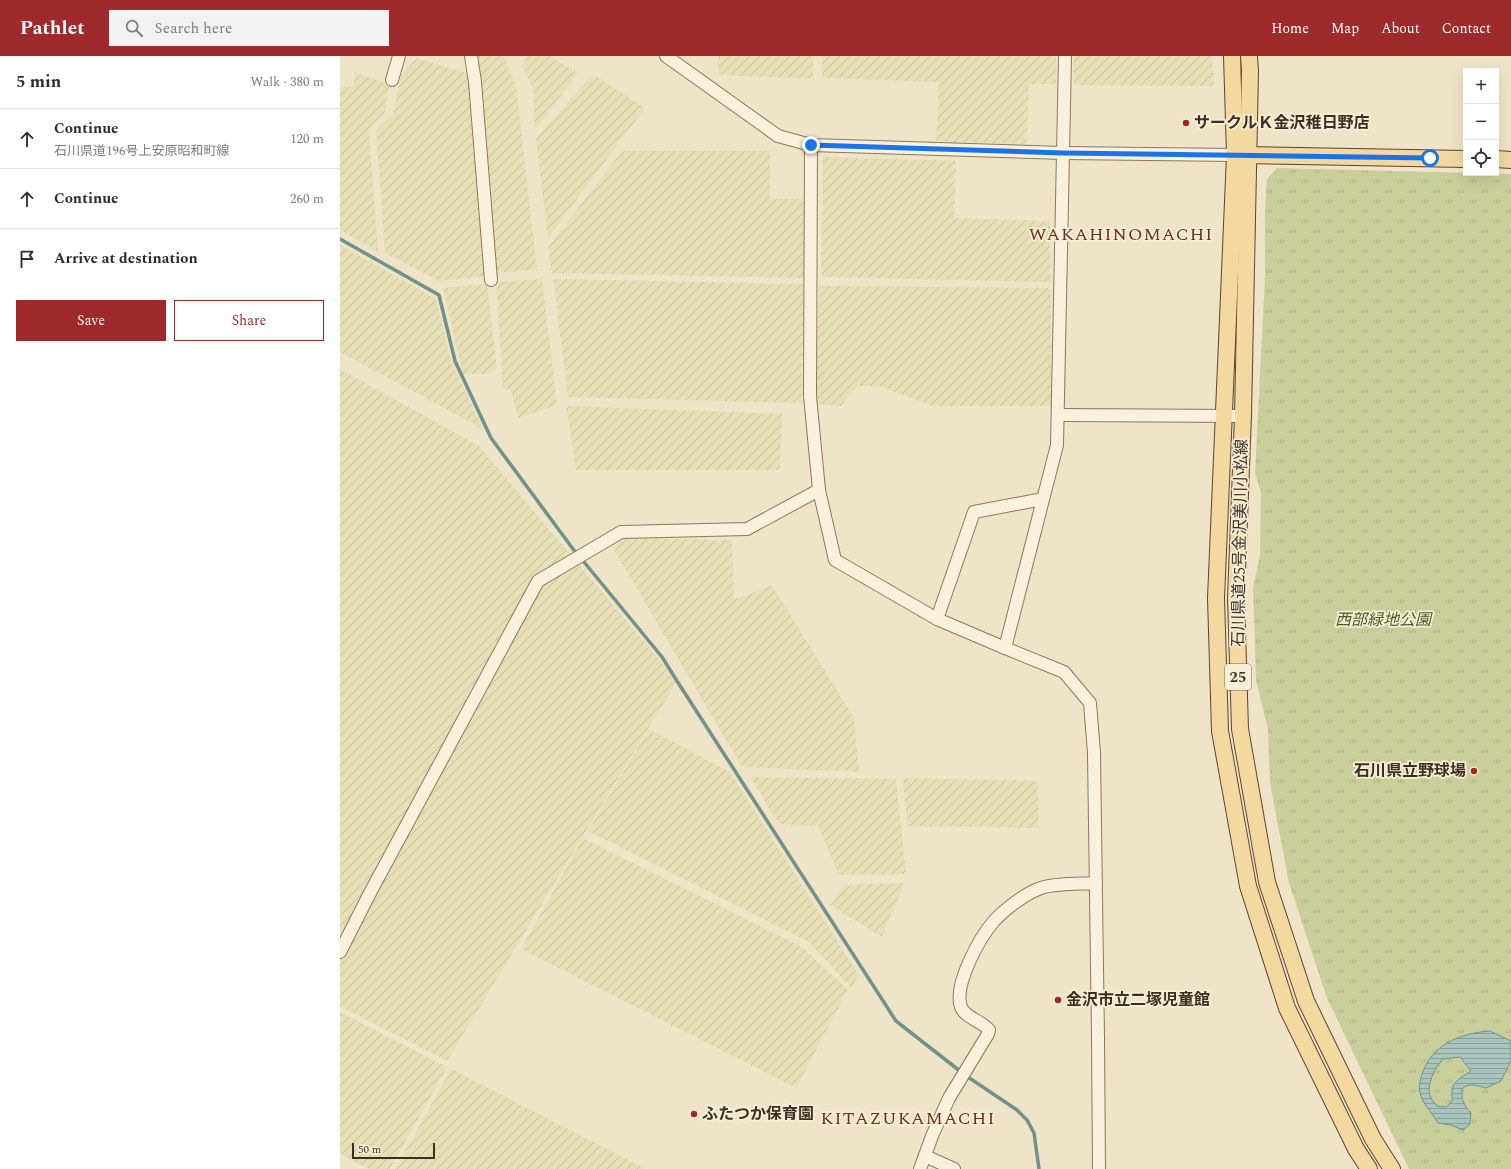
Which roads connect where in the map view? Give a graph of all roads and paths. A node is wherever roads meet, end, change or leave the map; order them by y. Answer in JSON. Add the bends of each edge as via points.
{"nodes":[{"id":1,"x":399,"y":56,"type":"edge"},
{"id":2,"x":471,"y":56,"type":"edge"},
{"id":3,"x":666,"y":56,"type":"edge"},
{"id":4,"x":1065,"y":56,"type":"edge"},
{"id":5,"x":1232,"y":56,"type":"edge"},
{"id":6,"x":1249,"y":56,"type":"edge"},
{"id":7,"x":392,"y":80,"type":"dead end"},
{"id":8,"x":811,"y":145,"type":"junction"},
{"id":9,"x":1064,"y":153,"type":"junction"},
{"id":10,"x":1242,"y":155,"type":"junction"},
{"id":11,"x":1463,"y":159,"type":"edge"},
{"id":12,"x":1499,"y":159,"type":"edge"},
{"id":13,"x":1511,"y":160,"type":"edge"},
{"id":14,"x":491,"y":280,"type":"dead end"},
{"id":15,"x":1058,"y":415,"type":"junction"},
{"id":16,"x":1223,"y":415,"type":"junction"},
{"id":17,"x":1243,"y":416,"type":"junction"},
{"id":18,"x":819,"y":490,"type":"junction"},
{"id":19,"x":1043,"y":499,"type":"junction"},
{"id":20,"x":937,"y":619,"type":"junction"},
{"id":21,"x":1005,"y":648,"type":"junction"},
{"id":22,"x":1096,"y":883,"type":"junction"},
{"id":23,"x":340,"y":952,"type":"edge"},
{"id":24,"x":925,"y":1156,"type":"junction"},
{"id":25,"x":920,"y":1169,"type":"edge"},
{"id":26,"x":954,"y":1169,"type":"edge"},
{"id":27,"x":1099,"y":1169,"type":"edge"},
{"id":28,"x":1369,"y":1169,"type":"edge"},
{"id":29,"x":1392,"y":1169,"type":"edge"}],
"edges":[{"from":1,"to":7,"type":"street"},
{"from":2,"to":14,"type":"street"},
{"from":3,"to":8,"type":"street","via":[[778,136]]},
{"from":4,"to":9,"type":"street"},
{"from":5,"to":10,"type":"main road","name":"石川県道25号金沢美川小松線","number":"25"},
{"from":6,"to":10,"type":"main road","name":"石川県道25号金沢美川小松線","number":"25","via":[[1250,71]]},
{"from":8,"to":9,"type":"street"},
{"from":8,"to":18,"type":"street","via":[[810,396]]},
{"from":9,"to":10,"type":"street"},
{"from":9,"to":15,"type":"street"},
{"from":10,"to":11,"type":"main road"},
{"from":10,"to":16,"type":"main road","name":"石川県道25号金沢美川小松線","number":"25"},
{"from":10,"to":17,"type":"main road","name":"石川県道25号金沢美川小松線","number":"25"},
{"from":12,"to":13,"type":"main road"},
{"from":15,"to":16,"type":"street"},
{"from":15,"to":19,"type":"street","via":[[1057,445]]},
{"from":16,"to":17,"type":"street"},
{"from":16,"to":28,"type":"main road","name":"石川県道25号金沢美川小松線","number":"25","via":[[1216,598],[1220,731],[1248,886],[1288,1008],[1356,1149]]},
{"from":17,"to":29,"type":"main road","name":"石川県道25号金沢美川小松線","number":"25","via":[[1236,598],[1240,729],[1267,882],[1306,1001],[1373,1139]]},
{"from":18,"to":20,"type":"street","via":[[835,560]]},
{"from":18,"to":23,"type":"street","via":[[747,530],[621,532],[538,580]]},
{"from":19,"to":20,"type":"street","via":[[974,512]]},
{"from":19,"to":21,"type":"street"},
{"from":20,"to":21,"type":"street"},
{"from":21,"to":22,"type":"street","via":[[1064,672],[1090,703],[1094,753]]},
{"from":22,"to":24,"type":"street","via":[[1041,888],[1017,902],[994,921],[970,957],[959,995],[961,1008],[989,1030],[949,1098]]},
{"from":22,"to":27,"type":"street"},
{"from":24,"to":25,"type":"street"},
{"from":24,"to":26,"type":"street"}]}
